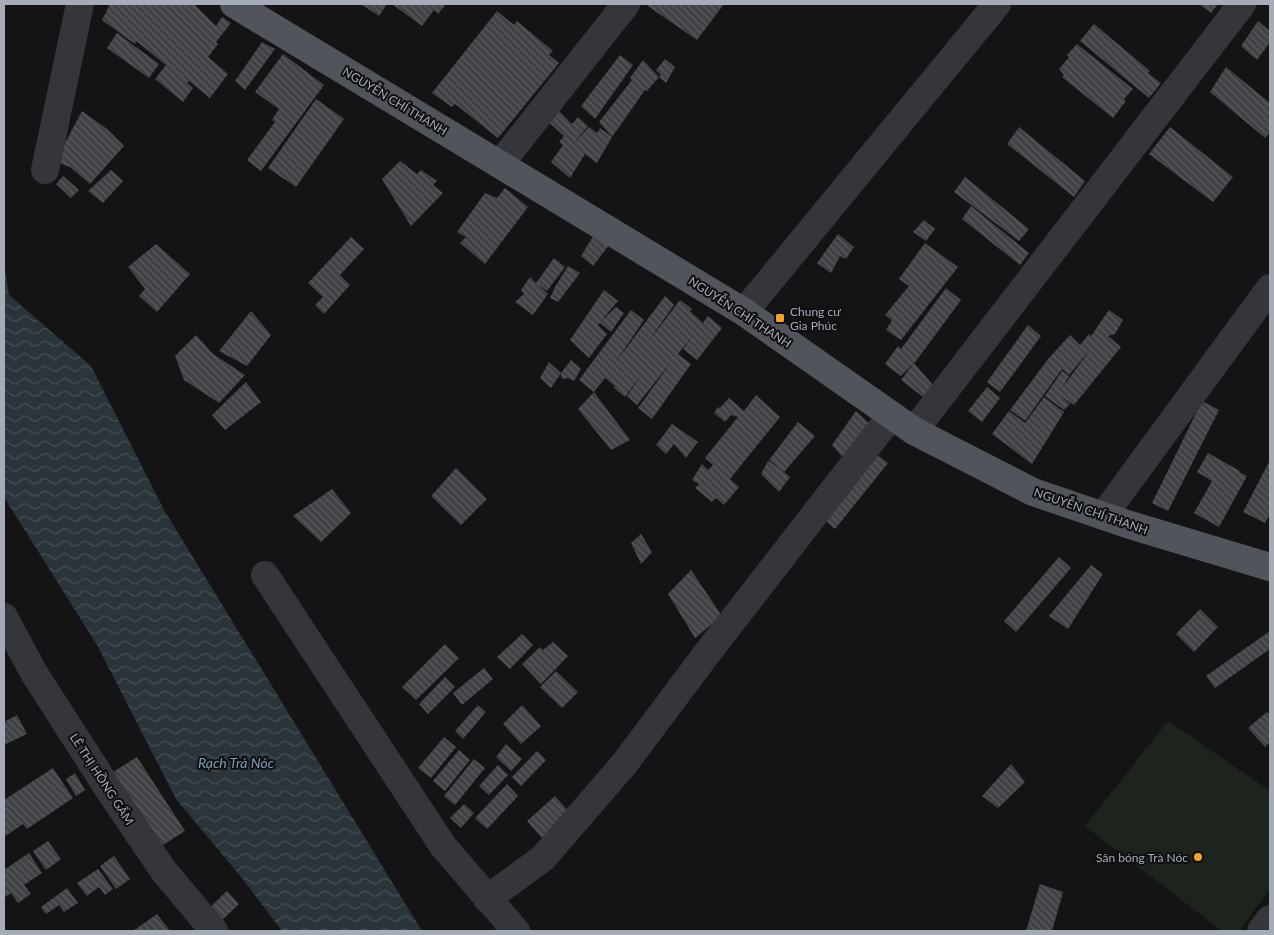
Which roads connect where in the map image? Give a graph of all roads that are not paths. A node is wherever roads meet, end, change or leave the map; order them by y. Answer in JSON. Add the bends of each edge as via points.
{"nodes":[{"id":1,"x":80,"y":4,"type":"edge"},
{"id":2,"x":234,"y":4,"type":"edge"},
{"id":3,"x":626,"y":4,"type":"edge"},
{"id":4,"x":997,"y":4,"type":"edge"},
{"id":5,"x":1242,"y":4,"type":"edge"},
{"id":6,"x":500,"y":164,"type":"junction"},
{"id":7,"x":45,"y":170,"type":"dead end"},
{"id":8,"x":1270,"y":288,"type":"edge"},
{"id":9,"x":744,"y":312,"type":"junction"},
{"id":10,"x":891,"y":416,"type":"junction"},
{"id":11,"x":914,"y":431,"type":"junction"},
{"id":12,"x":1103,"y":516,"type":"junction"},
{"id":13,"x":1270,"y":567,"type":"edge"},
{"id":14,"x":265,"y":575,"type":"dead end"},
{"id":15,"x":4,"y":617,"type":"edge"},
{"id":16,"x":487,"y":899,"type":"junction"},
{"id":17,"x":1270,"y":919,"type":"edge"},
{"id":18,"x":214,"y":931,"type":"edge"},
{"id":19,"x":516,"y":931,"type":"edge"},
{"id":20,"x":1261,"y":931,"type":"edge"}],
"edges":[{"from":1,"to":7,"type":"street"},
{"from":2,"to":6,"type":"main road","name":"NGUYỄN CHÍ THANH"},
{"from":3,"to":6,"type":"street"},
{"from":4,"to":9,"type":"street"},
{"from":5,"to":11,"type":"street"},
{"from":6,"to":9,"type":"main road","name":"NGUYỄN CHÍ THANH"},
{"from":8,"to":12,"type":"street"},
{"from":9,"to":10,"type":"main road","name":"NGUYỄN CHÍ THANH"},
{"from":10,"to":11,"type":"main road","name":"NGUYỄN CHÍ THANH"},
{"from":10,"to":16,"type":"street","via":[[625,763],[543,858]]},
{"from":11,"to":12,"type":"main road","name":"NGUYỄN CHÍ THANH","via":[[1033,492]]},
{"from":12,"to":13,"type":"main road","name":"NGUYỄN CHÍ THANH"},
{"from":14,"to":16,"type":"street","via":[[443,846]]},
{"from":15,"to":18,"type":"street","name":"LÊ THỊ HỒNG GẤM","via":[[34,674],[109,790],[163,870]]},
{"from":16,"to":19,"type":"street"},
{"from":17,"to":20,"type":"street"}]}
